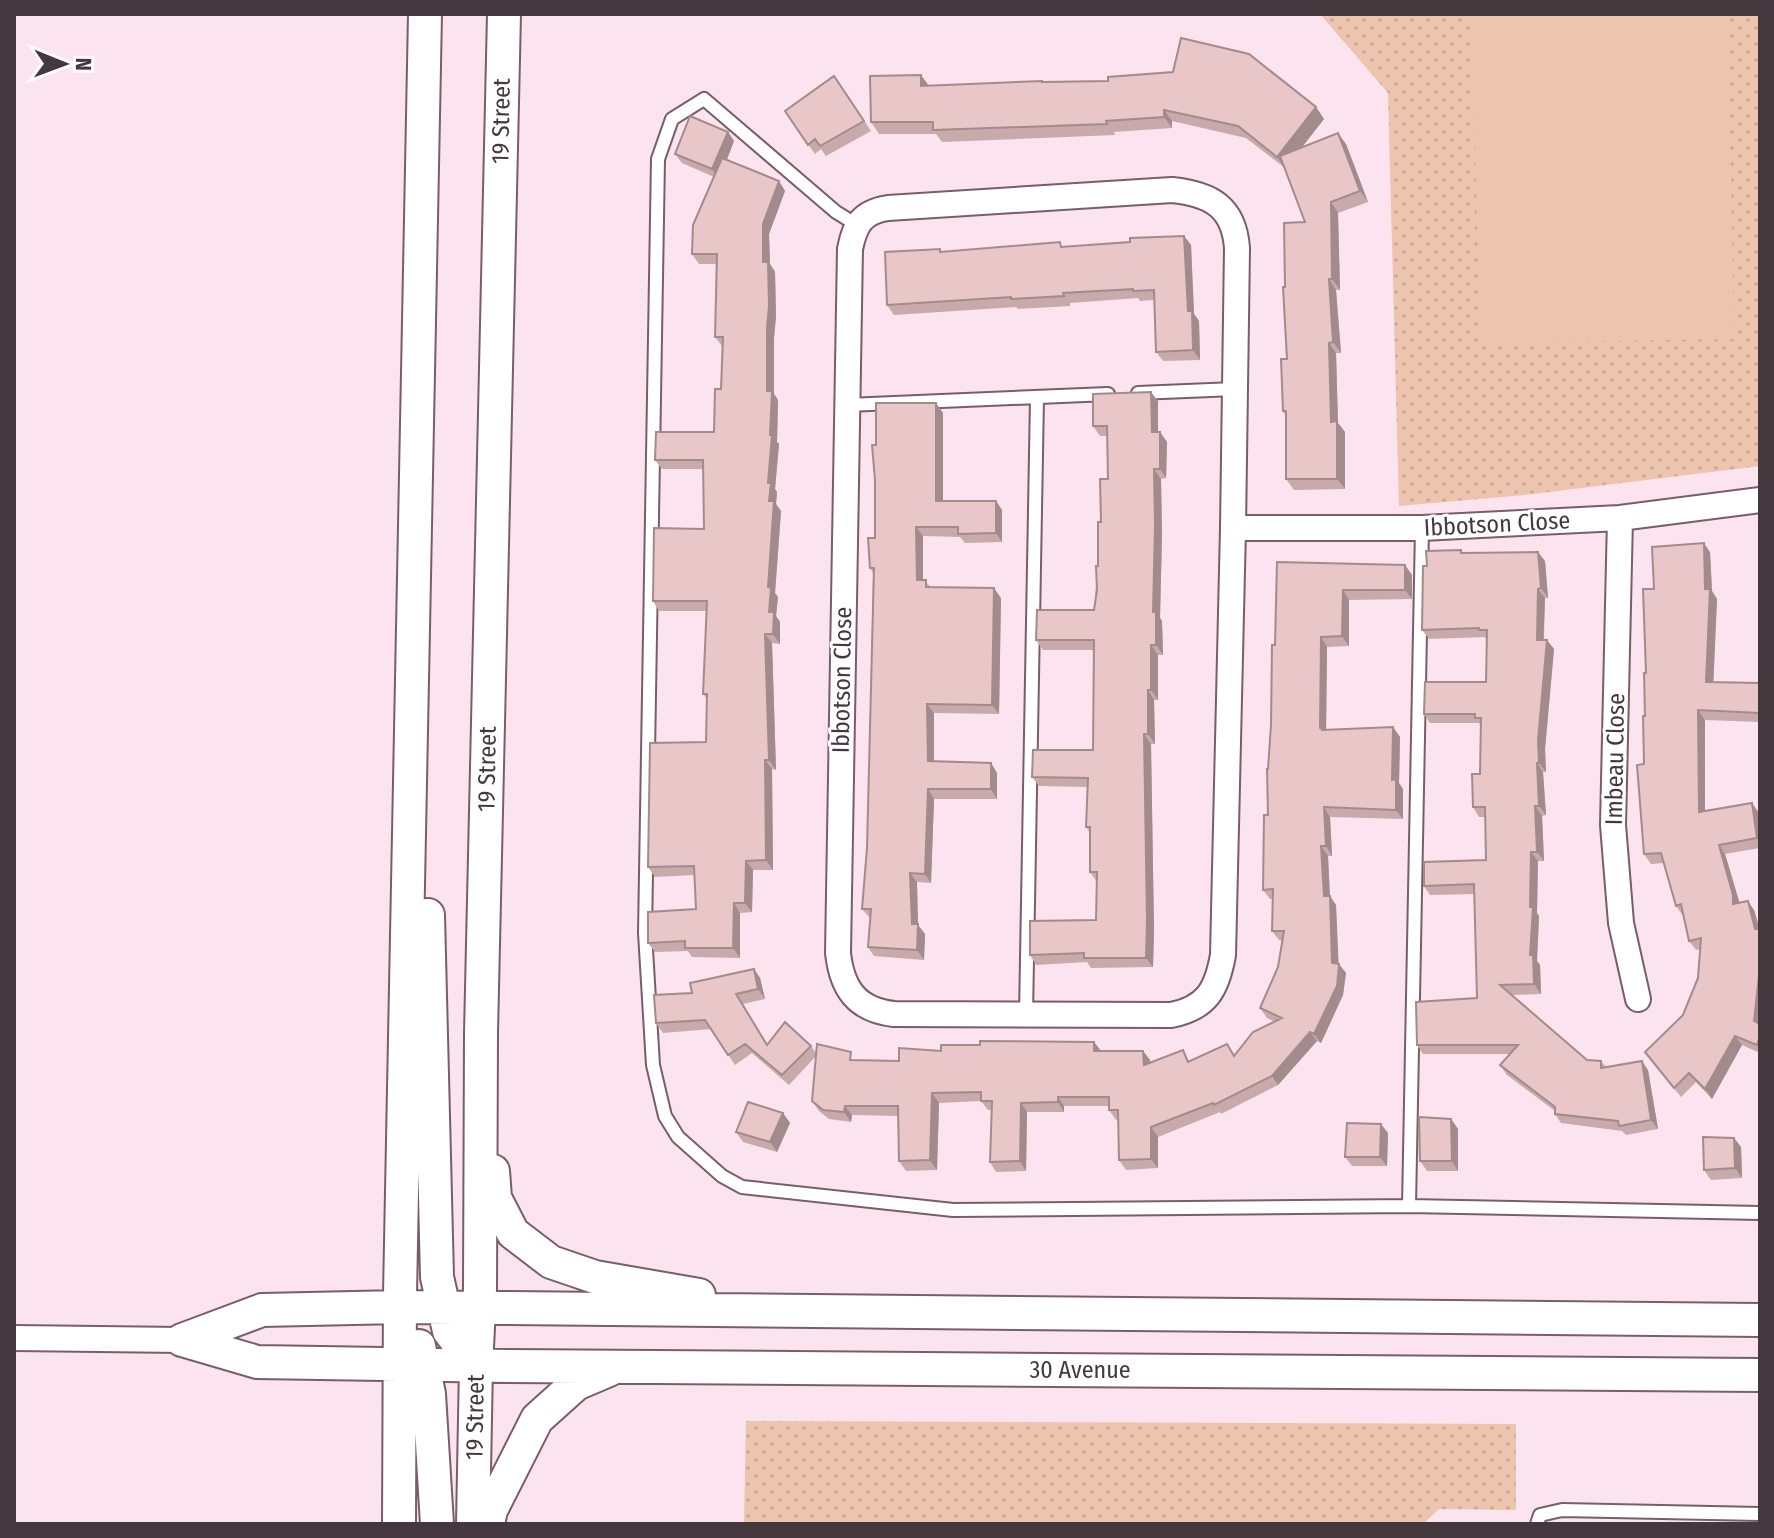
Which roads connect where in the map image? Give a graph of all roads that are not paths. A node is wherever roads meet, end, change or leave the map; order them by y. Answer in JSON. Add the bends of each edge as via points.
{"nodes":[{"id":1,"x":425,"y":14,"type":"edge"},
{"id":2,"x":504,"y":14,"type":"edge"},
{"id":3,"x":857,"y":225,"type":"junction"},
{"id":4,"x":1235,"y":389,"type":"junction"},
{"id":5,"x":1131,"y":393,"type":"edge"},
{"id":6,"x":1116,"y":394,"type":"edge"},
{"id":7,"x":1037,"y":398,"type":"junction"},
{"id":8,"x":847,"y":405,"type":"junction"},
{"id":9,"x":417,"y":432,"type":"junction"},
{"id":10,"x":1760,"y":500,"type":"edge"},
{"id":11,"x":1620,"y":518,"type":"junction"},
{"id":12,"x":1233,"y":528,"type":"junction"},
{"id":13,"x":1422,"y":528,"type":"junction"},
{"id":14,"x":1638,"y":999,"type":"dead end"},
{"id":15,"x":1026,"y":1015,"type":"junction"},
{"id":16,"x":481,"y":1033,"type":"junction"},
{"id":17,"x":1409,"y":1206,"type":"junction"},
{"id":18,"x":1760,"y":1213,"type":"edge"},
{"id":19,"x":400,"y":1307,"type":"junction"},
{"id":20,"x":444,"y":1308,"type":"junction"},
{"id":21,"x":479,"y":1308,"type":"junction"},
{"id":22,"x":794,"y":1311,"type":"junction"},
{"id":23,"x":1760,"y":1320,"type":"edge"},
{"id":24,"x":14,"y":1338,"type":"edge"},
{"id":25,"x":182,"y":1340,"type":"junction"},
{"id":26,"x":411,"y":1365,"type":"junction"},
{"id":27,"x":476,"y":1366,"type":"junction"},
{"id":28,"x":617,"y":1367,"type":"junction"},
{"id":29,"x":1760,"y":1375,"type":"edge"},
{"id":30,"x":1760,"y":1514,"type":"edge"},
{"id":31,"x":399,"y":1524,"type":"edge"},
{"id":32,"x":437,"y":1524,"type":"edge"},
{"id":33,"x":473,"y":1524,"type":"edge"},
{"id":34,"x":488,"y":1524,"type":"edge"},
{"id":35,"x":1537,"y":1524,"type":"edge"}],
"edges":[{"from":1,"to":9,"type":"main road"},
{"from":2,"to":16,"type":"main road","name":"19 Street"},
{"from":3,"to":4,"type":"street","name":"Ibbotson Close","via":[[874,210],[888,208],[1172,190],[1212,199],[1236,233]]},
{"from":3,"to":8,"type":"street","name":"Ibbotson Close","via":[[850,249]]},
{"from":3,"to":17,"type":"lane","via":[[704,99],[672,119],[658,159],[645,933],[653,1065],[665,1116],[678,1137],[742,1187],[953,1210]]},
{"from":4,"to":5,"type":"lane"},
{"from":4,"to":12,"type":"street","name":"Ibbotson Close"},
{"from":6,"to":7,"type":"lane"},
{"from":7,"to":8,"type":"lane"},
{"from":7,"to":15,"type":"lane"},
{"from":8,"to":15,"type":"street","name":"Ibbotson Close","via":[[839,969],[855,997],[876,1012]]},
{"from":9,"to":19,"type":"main road"},
{"from":9,"to":20,"type":"main road","via":[[437,1277]]},
{"from":10,"to":11,"type":"street","name":"Ibbotson Close"},
{"from":11,"to":13,"type":"street","name":"Ibbotson Close"},
{"from":11,"to":14,"type":"street","name":"Imbeau Close","via":[[1613,825],[1621,923]]},
{"from":12,"to":13,"type":"street","name":"Ibbotson Close"},
{"from":12,"to":15,"type":"street","name":"Ibbotson Close","via":[[1220,975],[1202,1004],[1188,1012]]},
{"from":13,"to":17,"type":"lane"},
{"from":16,"to":21,"type":"main road","name":"19 Street"},
{"from":16,"to":22,"type":"main road","via":[[495,1198],[513,1233],[551,1262],[595,1277]]},
{"from":17,"to":18,"type":"lane"},
{"from":19,"to":20,"type":"main road"},
{"from":19,"to":25,"type":"main road","via":[[262,1310]]},
{"from":19,"to":26,"type":"main road"},
{"from":20,"to":21,"type":"main road"},
{"from":20,"to":27,"type":"main road","via":[[449,1331]]},
{"from":21,"to":22,"type":"main road"},
{"from":21,"to":27,"type":"main road","name":"19 Street"},
{"from":22,"to":23,"type":"main road"},
{"from":24,"to":25,"type":"street"},
{"from":25,"to":26,"type":"main road","name":"30 Avenue","via":[[257,1362]]},
{"from":26,"to":27,"type":"main road","name":"30 Avenue"},
{"from":26,"to":31,"type":"main road"},
{"from":26,"to":32,"type":"main road","via":[[429,1394]]},
{"from":27,"to":28,"type":"main road","name":"30 Avenue"},
{"from":27,"to":33,"type":"main road","name":"19 Street"},
{"from":28,"to":29,"type":"main road","name":"30 Avenue"},
{"from":28,"to":34,"type":"main road","via":[[576,1384],[537,1419]]},
{"from":30,"to":35,"type":"lane","via":[[1562,1510],[1540,1515]]}]}
